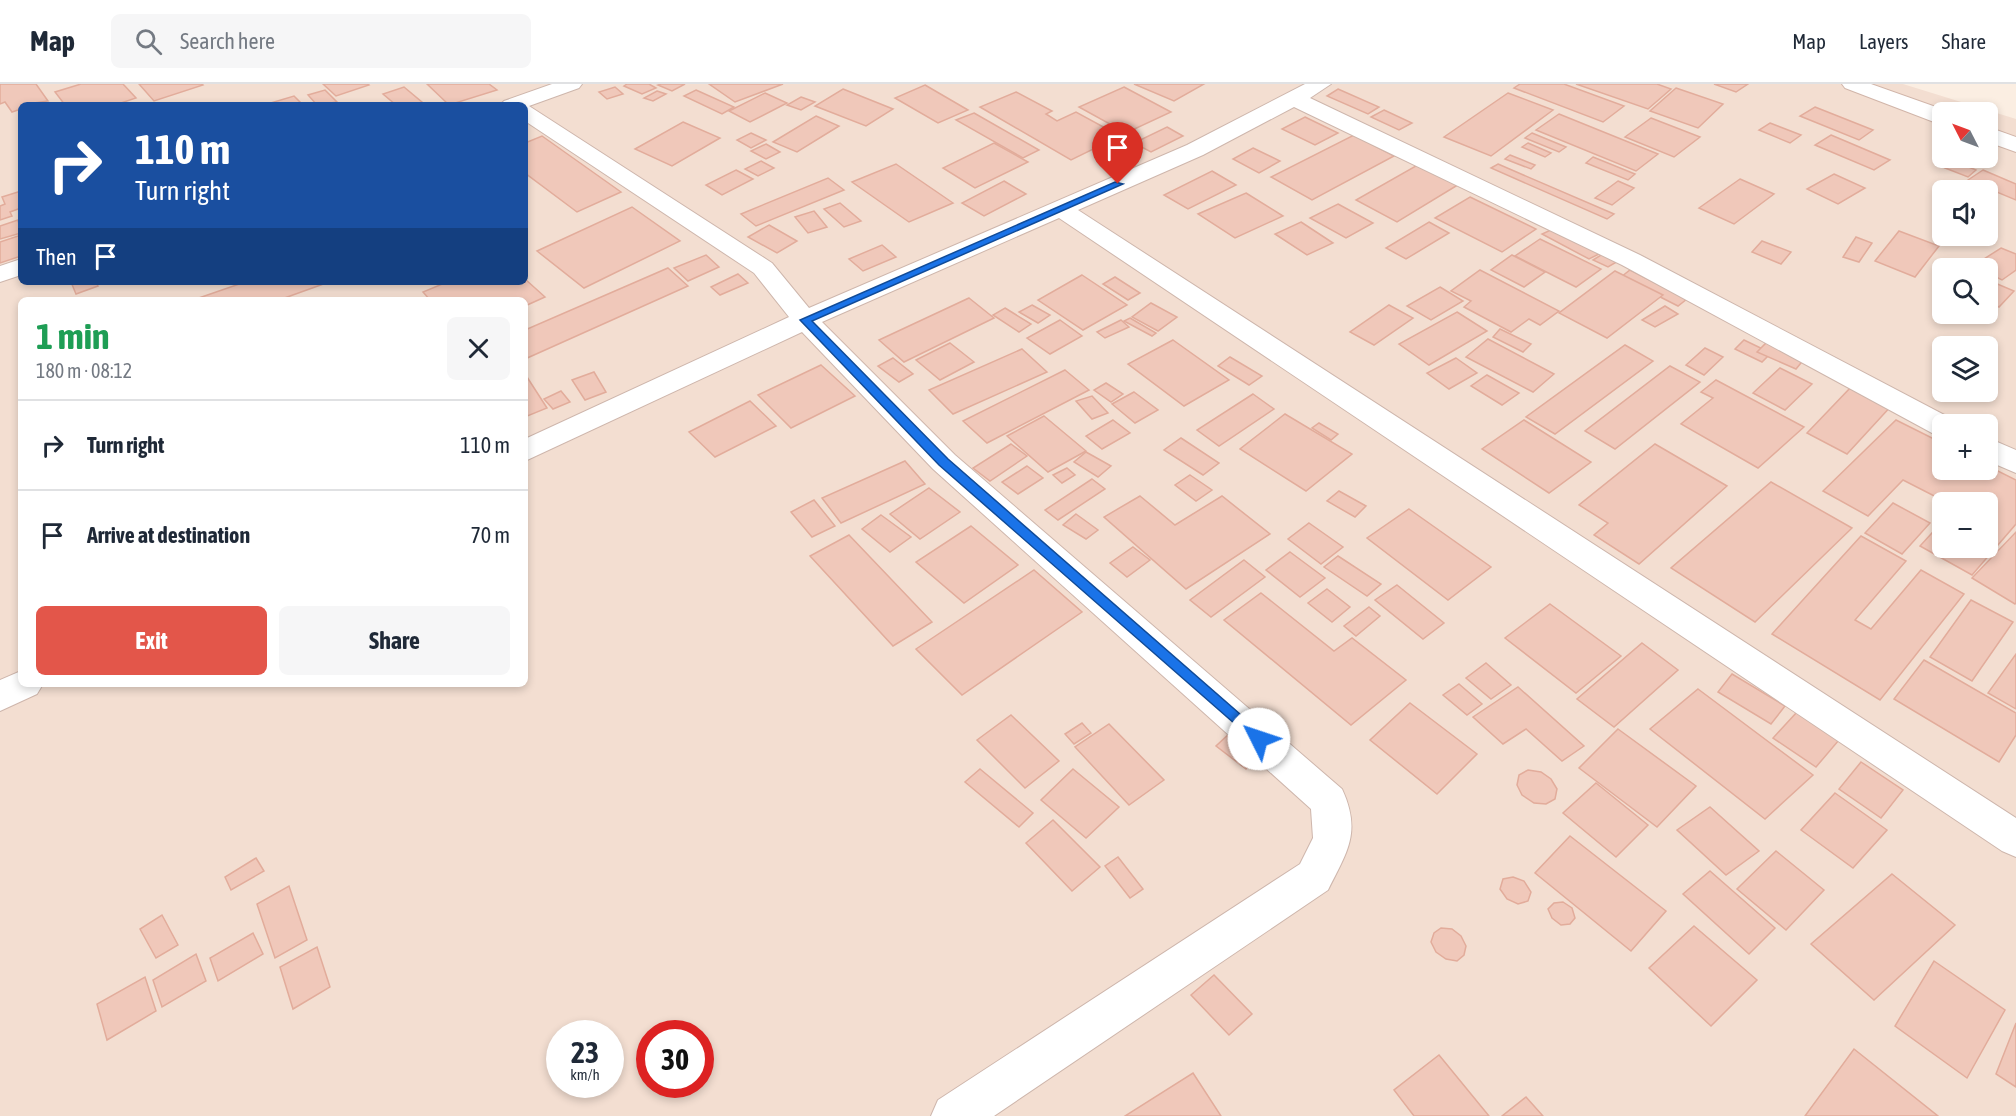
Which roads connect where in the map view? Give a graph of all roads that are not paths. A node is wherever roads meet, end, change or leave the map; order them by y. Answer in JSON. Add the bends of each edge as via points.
{"nodes":[{"id":1,"x":572,"y":84,"type":"edge"},
{"id":2,"x":1321,"y":84,"type":"edge"},
{"id":3,"x":1852,"y":84,"type":"edge"},
{"id":4,"x":1295,"y":99,"type":"junction"},
{"id":5,"x":526,"y":102,"type":"edge"},
{"id":6,"x":1932,"y":113,"type":"edge"},
{"id":7,"x":528,"y":114,"type":"edge"},
{"id":8,"x":1998,"y":138,"type":"edge"},
{"id":9,"x":2016,"y":145,"type":"edge"},
{"id":10,"x":1061,"y":209,"type":"junction"},
{"id":11,"x":18,"y":268,"type":"edge"},
{"id":12,"x":0,"y":274,"type":"edge"},
{"id":13,"x":805,"y":320,"type":"junction"},
{"id":14,"x":1932,"y":421,"type":"edge"},
{"id":15,"x":528,"y":450,"type":"edge"},
{"id":16,"x":1998,"y":453,"type":"edge"},
{"id":17,"x":2016,"y":463,"type":"edge"},
{"id":18,"x":20,"y":687,"type":"edge"},
{"id":19,"x":0,"y":696,"type":"edge"},
{"id":20,"x":2016,"y":839,"type":"edge"},
{"id":21,"x":954,"y":1116,"type":"edge"}],
"edges":[{"from":1,"to":5,"type":"street"},
{"from":2,"to":4,"type":"street"},
{"from":3,"to":6,"type":"street"},
{"from":4,"to":10,"type":"street","via":[[1195,150]]},
{"from":4,"to":14,"type":"street","via":[[1631,260]]},
{"from":7,"to":13,"type":"street","via":[[763,268]]},
{"from":8,"to":9,"type":"street"},
{"from":10,"to":13,"type":"street"},
{"from":10,"to":20,"type":"street"},
{"from":11,"to":12,"type":"street"},
{"from":13,"to":15,"type":"street"},
{"from":13,"to":21,"type":"street","via":[[944,462],[1329,801],[1333,840],[1314,877]]},
{"from":16,"to":17,"type":"street"},
{"from":18,"to":19,"type":"street"}]}
